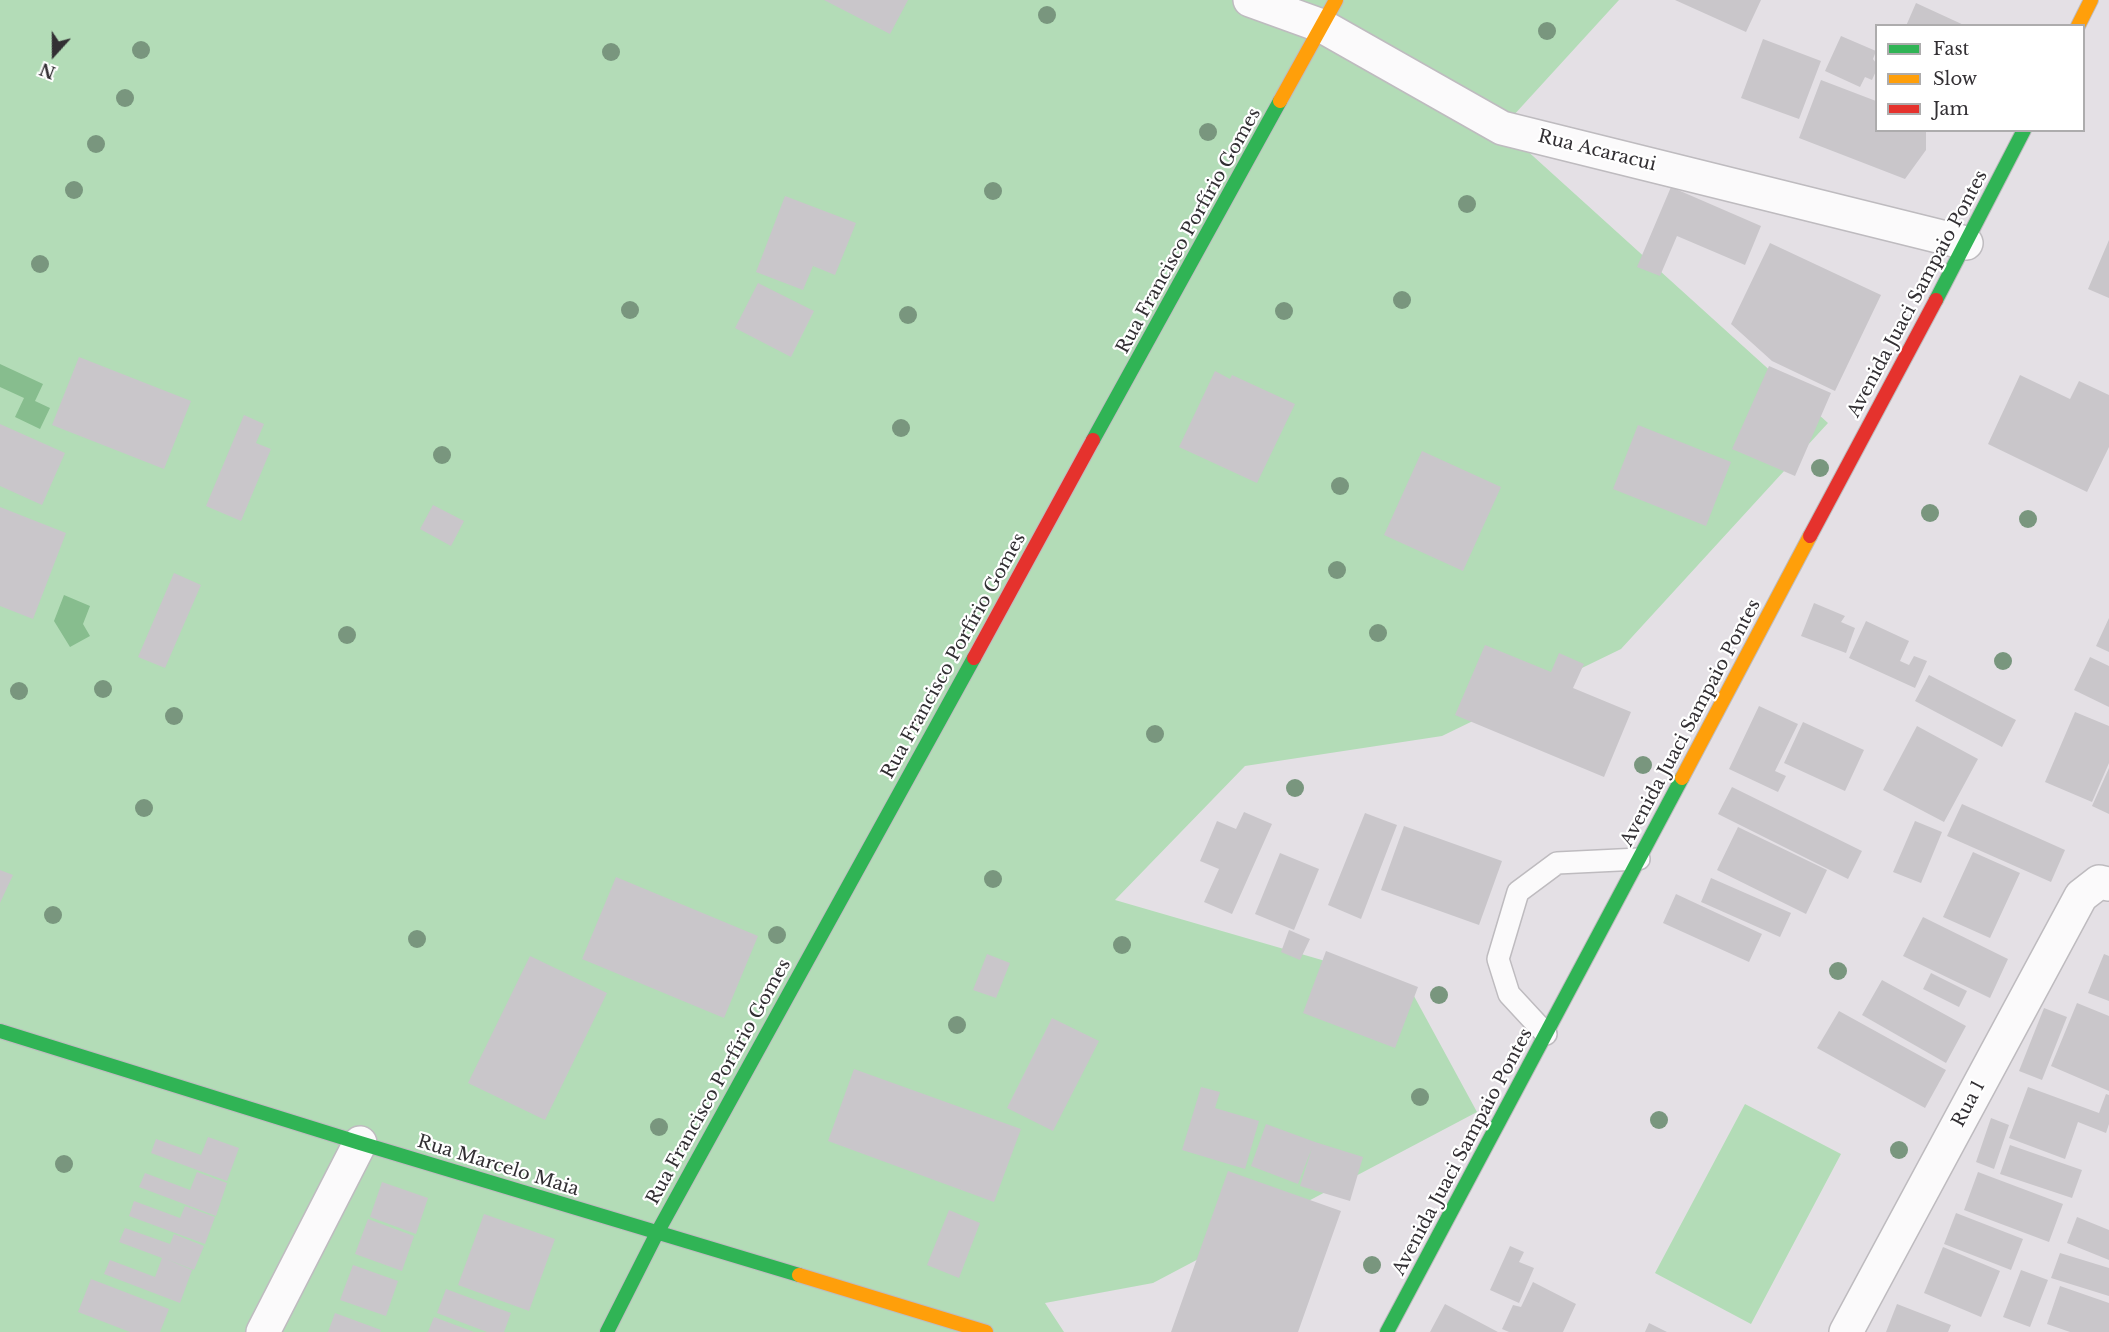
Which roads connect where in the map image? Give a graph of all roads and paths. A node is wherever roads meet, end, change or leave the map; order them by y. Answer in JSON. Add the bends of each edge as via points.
{"nodes":[{"id":1,"x":1250,"y":0,"type":"edge"},
{"id":2,"x":2091,"y":0,"type":"edge"},
{"id":3,"x":1329,"y":13,"type":"edge"},
{"id":4,"x":2079,"y":24,"type":"edge"},
{"id":5,"x":2023,"y":132,"type":"edge"},
{"id":6,"x":1966,"y":243,"type":"junction"},
{"id":7,"x":1639,"y":859,"type":"junction"},
{"id":8,"x":2104,"y":883,"type":"edge"},
{"id":9,"x":0,"y":1031,"type":"edge"},
{"id":10,"x":1546,"y":1034,"type":"junction"},
{"id":11,"x":360,"y":1143,"type":"junction"},
{"id":12,"x":657,"y":1233,"type":"junction"},
{"id":13,"x":263,"y":1332,"type":"edge"},
{"id":14,"x":607,"y":1332,"type":"edge"},
{"id":15,"x":986,"y":1332,"type":"edge"},
{"id":16,"x":1387,"y":1332,"type":"edge"},
{"id":17,"x":1846,"y":1332,"type":"edge"}],
"edges":[{"from":1,"to":3,"type":"street","name":"Rua Acaracui"},
{"from":2,"to":4,"type":"street"},
{"from":3,"to":6,"type":"street","name":"Rua Acaracui","via":[[1502,128]]},
{"from":3,"to":12,"type":"street","name":"Rua Francisco Porfírio Gomes"},
{"from":5,"to":6,"type":"street","name":"Avenida Juaci Sampaio Pontes"},
{"from":6,"to":7,"type":"street","name":"Avenida Juaci Sampaio Pontes"},
{"from":7,"to":10,"type":"street","name":"Avenida Juaci Sampaio Pontes"},
{"from":7,"to":10,"type":"lane","via":[[1557,863],[1518,892],[1498,959],[1509,994]]},
{"from":8,"to":17,"type":"street","name":"Rua 1","via":[[2081,896]]},
{"from":9,"to":11,"type":"street","name":"Rua Marcelo Maia"},
{"from":10,"to":16,"type":"street","name":"Avenida Juaci Sampaio Pontes"},
{"from":11,"to":12,"type":"street","name":"Rua Marcelo Maia"},
{"from":11,"to":13,"type":"street"},
{"from":12,"to":14,"type":"street","name":"Rua Francisco Porfírio Gomes"},
{"from":12,"to":15,"type":"street","name":"Rua Marcelo Maia"}]}
